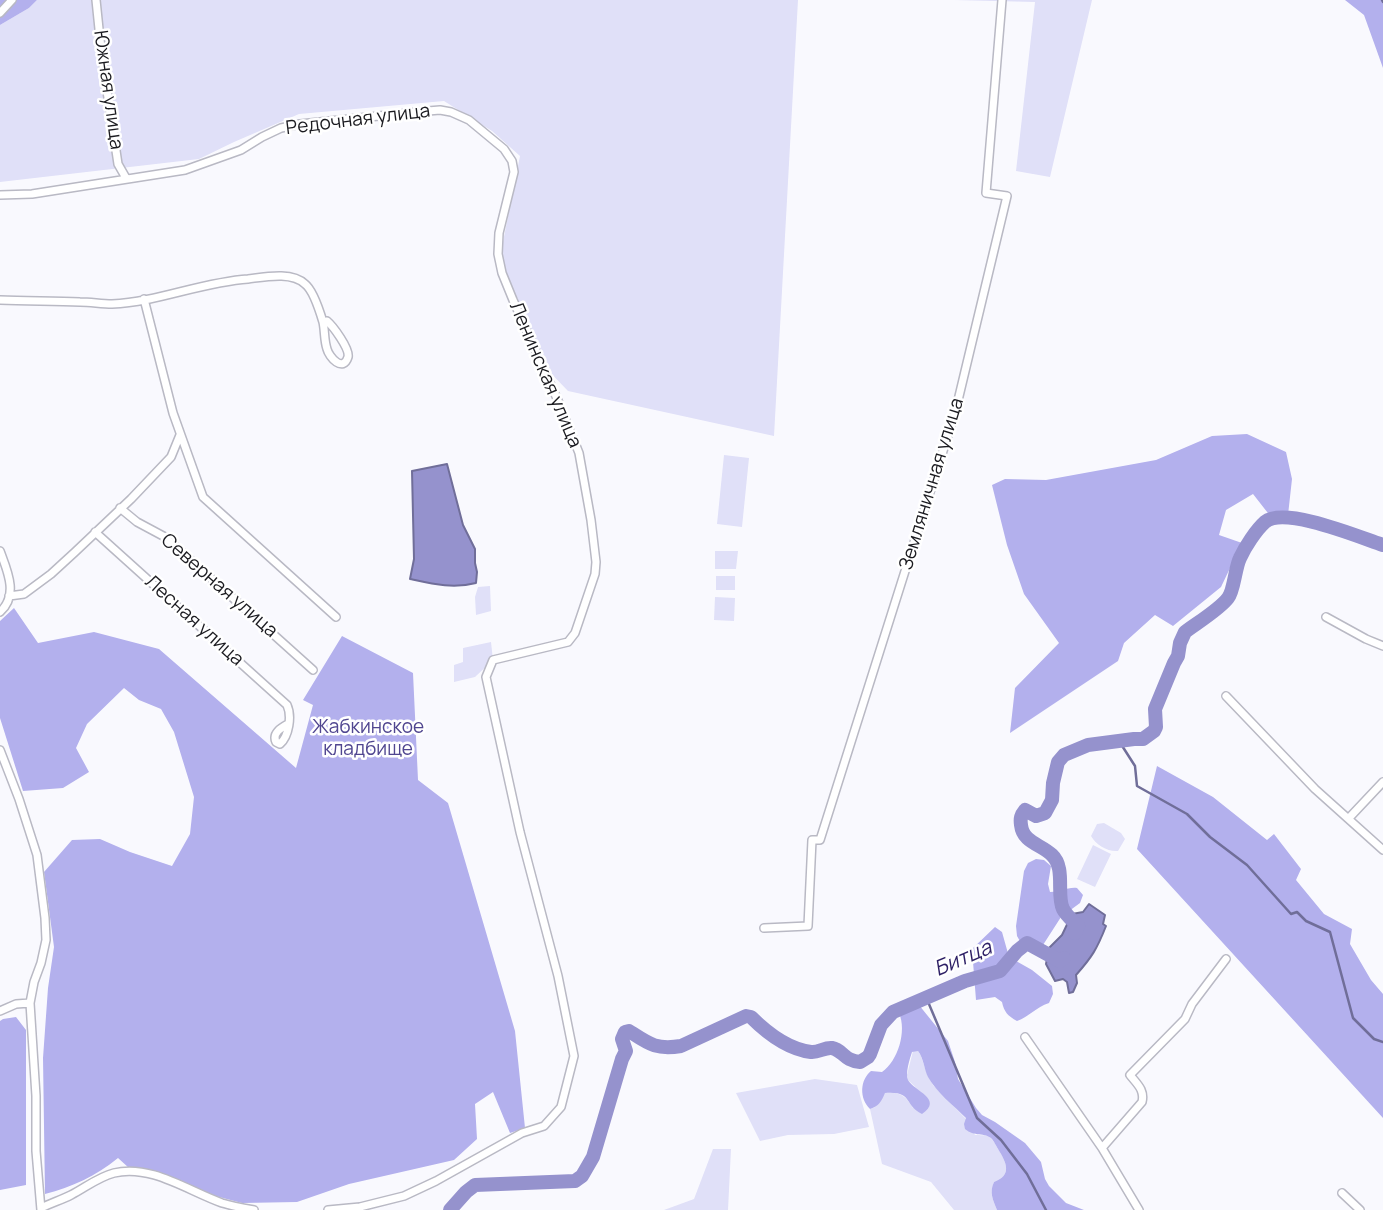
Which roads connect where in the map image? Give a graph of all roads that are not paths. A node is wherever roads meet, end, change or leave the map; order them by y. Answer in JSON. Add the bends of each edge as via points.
{"nodes":[{"id":1,"x":12,"y":0,"type":"edge"},
{"id":2,"x":96,"y":0,"type":"edge"},
{"id":3,"x":1002,"y":0,"type":"edge"},
{"id":4,"x":0,"y":13,"type":"edge"},
{"id":5,"x":125,"y":178,"type":"junction"},
{"id":6,"x":510,"y":189,"type":"joint"},
{"id":7,"x":0,"y":195,"type":"edge"},
{"id":8,"x":144,"y":299,"type":"junction"},
{"id":9,"x":0,"y":300,"type":"edge"},
{"id":10,"x":323,"y":322,"type":"junction"},
{"id":11,"x":181,"y":435,"type":"junction"},
{"id":12,"x":187,"y":453,"type":"junction"},
{"id":13,"x":172,"y":454,"type":"junction"},
{"id":14,"x":120,"y":509,"type":"junction"},
{"id":15,"x":95,"y":532,"type":"junction"},
{"id":16,"x":0,"y":551,"type":"edge"},
{"id":17,"x":9,"y":596,"type":"junction"},
{"id":18,"x":0,"y":612,"type":"edge"},
{"id":19,"x":336,"y":617,"type":"dead end"},
{"id":20,"x":1326,"y":617,"type":"dead end"},
{"id":21,"x":1383,"y":646,"type":"edge"},
{"id":22,"x":313,"y":670,"type":"dead end"},
{"id":23,"x":1226,"y":696,"type":"dead end"},
{"id":24,"x":288,"y":724,"type":"dead end"},
{"id":25,"x":0,"y":750,"type":"edge"},
{"id":26,"x":1383,"y":782,"type":"edge"},
{"id":27,"x":1349,"y":818,"type":"junction"},
{"id":28,"x":1383,"y":850,"type":"edge"},
{"id":29,"x":764,"y":929,"type":"dead end"},
{"id":30,"x":1226,"y":958,"type":"dead end"},
{"id":31,"x":30,"y":1003,"type":"junction"},
{"id":32,"x":0,"y":1012,"type":"edge"},
{"id":33,"x":1025,"y":1037,"type":"dead end"},
{"id":34,"x":1102,"y":1148,"type":"junction"},
{"id":35,"x":1342,"y":1193,"type":"dead end"},
{"id":36,"x":41,"y":1209,"type":"edge"},
{"id":37,"x":254,"y":1210,"type":"edge"},
{"id":38,"x":328,"y":1210,"type":"edge"},
{"id":39,"x":1139,"y":1210,"type":"edge"},
{"id":40,"x":1360,"y":1210,"type":"edge"}],
"edges":[{"from":1,"to":4,"type":"street"},
{"from":2,"to":5,"type":"street","name":"Южная улица","via":[[118,164]]},
{"from":3,"to":29,"type":"street","name":"Земляничная улица","via":[[986,193],[1007,196],[955,413],[820,840],[812,840],[808,926]]},
{"from":5,"to":6,"type":"street","name":"Редочная улица","via":[[185,170],[240,150],[281,128],[440,110],[469,120],[504,149],[512,161]]},
{"from":5,"to":7,"type":"street","name":"Редочная улица"},
{"from":6,"to":38,"type":"street","name":"Ленинская улица","via":[[499,233],[502,274],[579,453],[596,562],[575,633],[568,642],[493,660],[486,677],[574,1056],[561,1107],[544,1126],[522,1133],[404,1196]]},
{"from":8,"to":9,"type":"street","via":[[112,304]]},
{"from":8,"to":10,"type":"street","via":[[224,281],[286,277],[306,284]]},
{"from":8,"to":11,"type":"street"},
{"from":10,"to":10,"type":"street","via":[[327,350],[331,359],[341,363],[348,352],[332,325]]},
{"from":11,"to":12,"type":"street"},
{"from":11,"to":13,"type":"street"},
{"from":12,"to":13,"type":"street"},
{"from":12,"to":19,"type":"street","via":[[203,497]]},
{"from":13,"to":14,"type":"street"},
{"from":14,"to":15,"type":"street"},
{"from":14,"to":22,"type":"street","name":"Северная улица","via":[[164,537]]},
{"from":15,"to":17,"type":"street","via":[[51,574],[24,594]]},
{"from":15,"to":24,"type":"street","name":"Лесная улица","via":[[278,696],[290,712]]},
{"from":16,"to":17,"type":"street","via":[[10,582]]},
{"from":17,"to":18,"type":"street"},
{"from":20,"to":21,"type":"street"},
{"from":23,"to":27,"type":"street"},
{"from":25,"to":31,"type":"street","via":[[37,855],[45,918],[46,940]]},
{"from":26,"to":27,"type":"street"},
{"from":27,"to":28,"type":"street"},
{"from":30,"to":34,"type":"street","via":[[1185,1019],[1129,1076],[1142,1090],[1142,1102]]},
{"from":31,"to":32,"type":"street"},
{"from":31,"to":36,"type":"street"},
{"from":33,"to":34,"type":"street"},
{"from":34,"to":39,"type":"street"},
{"from":35,"to":40,"type":"street"},
{"from":36,"to":37,"type":"street","via":[[110,1174],[138,1171],[224,1204]]}]}
